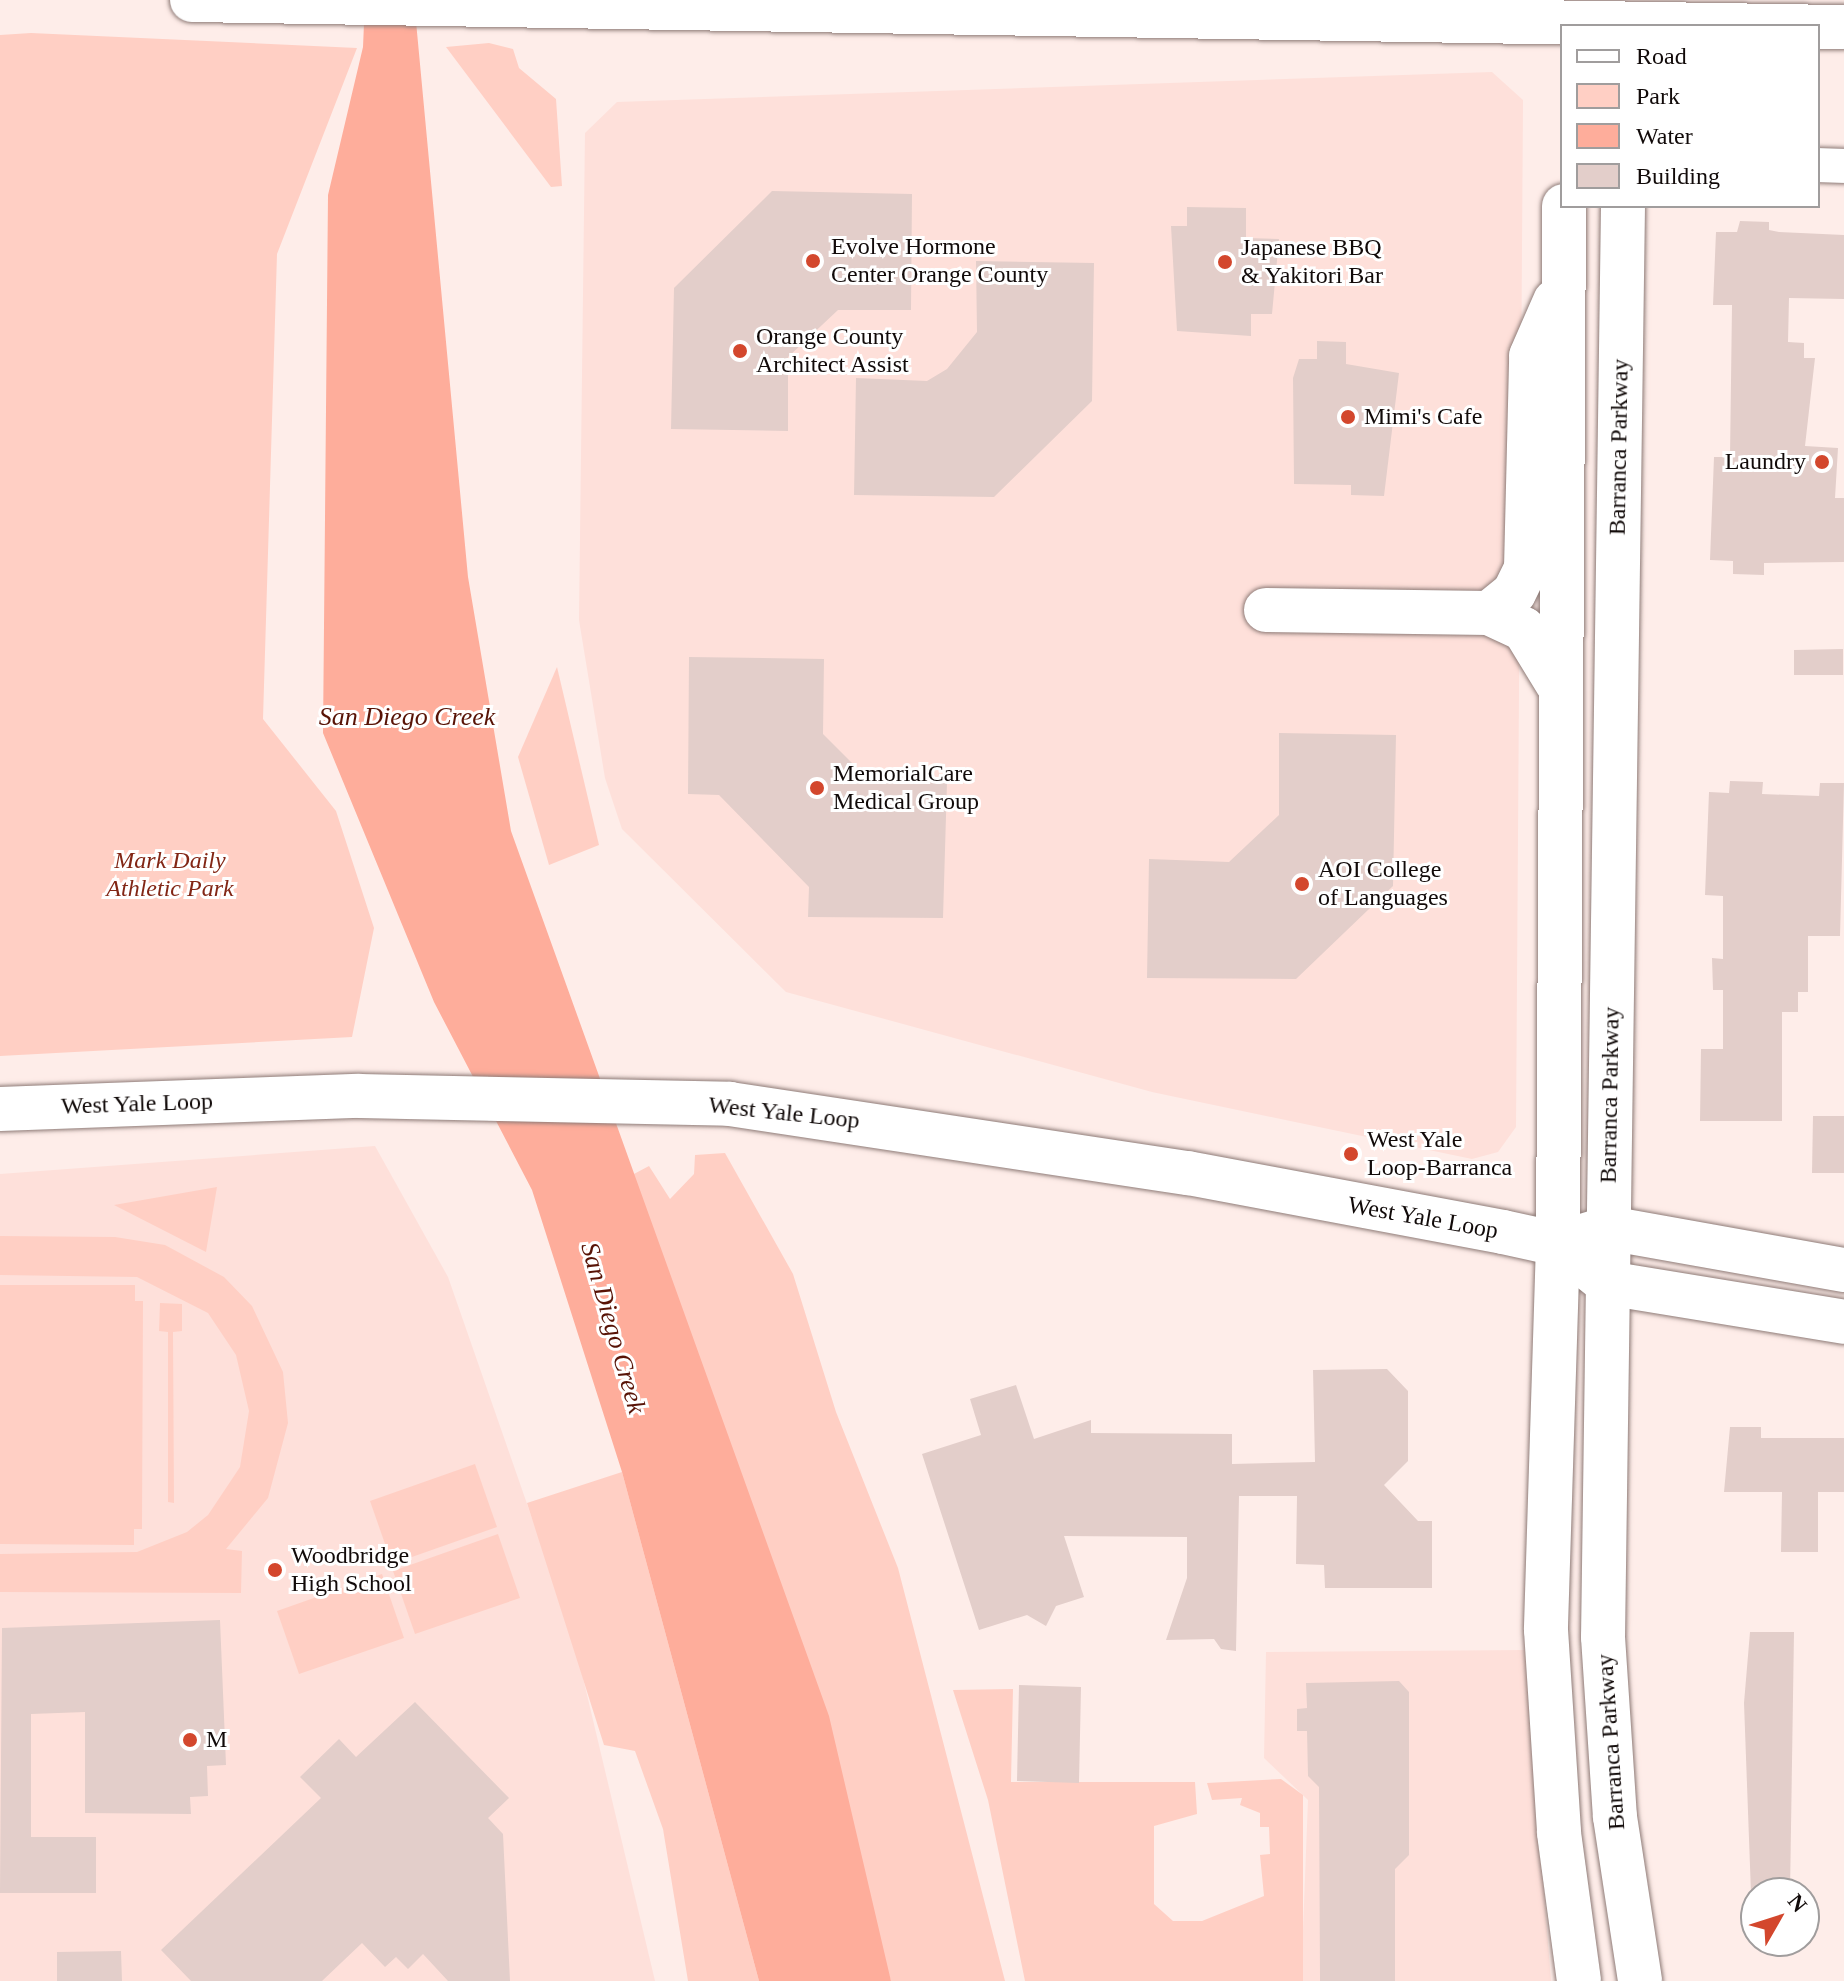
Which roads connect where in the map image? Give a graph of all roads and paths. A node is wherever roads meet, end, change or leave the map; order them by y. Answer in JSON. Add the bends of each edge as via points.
{"nodes":[{"id":1,"x":192,"y":0,"type":"edge"},
{"id":2,"x":350,"y":1,"type":"edge"},
{"id":3,"x":552,"y":4,"type":"edge"},
{"id":4,"x":1567,"y":16,"type":"edge"},
{"id":5,"x":1625,"y":16,"type":"edge"},
{"id":6,"x":1784,"y":24,"type":"edge"},
{"id":7,"x":1820,"y":26,"type":"edge"},
{"id":8,"x":1844,"y":27,"type":"edge"},
{"id":9,"x":1820,"y":165,"type":"edge"},
{"id":10,"x":1844,"y":166,"type":"edge"},
{"id":11,"x":1564,"y":208,"type":"edge"},
{"id":12,"x":1623,"y":208,"type":"edge"},
{"id":13,"x":1563,"y":285,"type":"junction"},
{"id":14,"x":1266,"y":610,"type":"dead end"},
{"id":15,"x":1489,"y":613,"type":"junction"},
{"id":16,"x":1558,"y":685,"type":"junction"},
{"id":17,"x":0,"y":1109,"type":"edge"},
{"id":18,"x":1608,"y":1228,"type":"junction"},
{"id":19,"x":1558,"y":1244,"type":"junction"},
{"id":20,"x":1844,"y":1270,"type":"edge"},
{"id":21,"x":1607,"y":1283,"type":"junction"},
{"id":22,"x":1844,"y":1322,"type":"edge"},
{"id":23,"x":1579,"y":1981,"type":"edge"},
{"id":24,"x":1640,"y":1981,"type":"edge"}],
"edges":[{"from":1,"to":2,"type":"main road"},
{"from":2,"to":3,"type":"main road"},
{"from":3,"to":4,"type":"main road"},
{"from":4,"to":5,"type":"main road"},
{"from":5,"to":6,"type":"main road"},
{"from":7,"to":8,"type":"main road"},
{"from":9,"to":10,"type":"street"},
{"from":11,"to":13,"type":"main road"},
{"from":12,"to":18,"type":"main road","name":"Barranca Parkway"},
{"from":13,"to":15,"type":"main road","via":[[1531,356],[1526,568],[1514,593]]},
{"from":13,"to":16,"type":"main road"},
{"from":14,"to":15,"type":"main road"},
{"from":15,"to":16,"type":"main road","via":[[1524,629]]},
{"from":16,"to":19,"type":"main road"},
{"from":17,"to":19,"type":"main road","name":"West Yale Loop","via":[[359,1096],[730,1104],[1188,1173]]},
{"from":18,"to":19,"type":"main road","name":"West Yale Loop"},
{"from":18,"to":20,"type":"main road","name":"West Yale Loop"},
{"from":18,"to":21,"type":"main road","name":"Barranca Parkway"},
{"from":19,"to":21,"type":"main road","name":"West Yale Loop"},
{"from":19,"to":23,"type":"main road","via":[[1546,1630],[1559,1833]]},
{"from":21,"to":22,"type":"main road","name":"West Yale Loop"},
{"from":21,"to":24,"type":"main road","name":"Barranca Parkway","via":[[1603,1637],[1615,1817]]}]}
